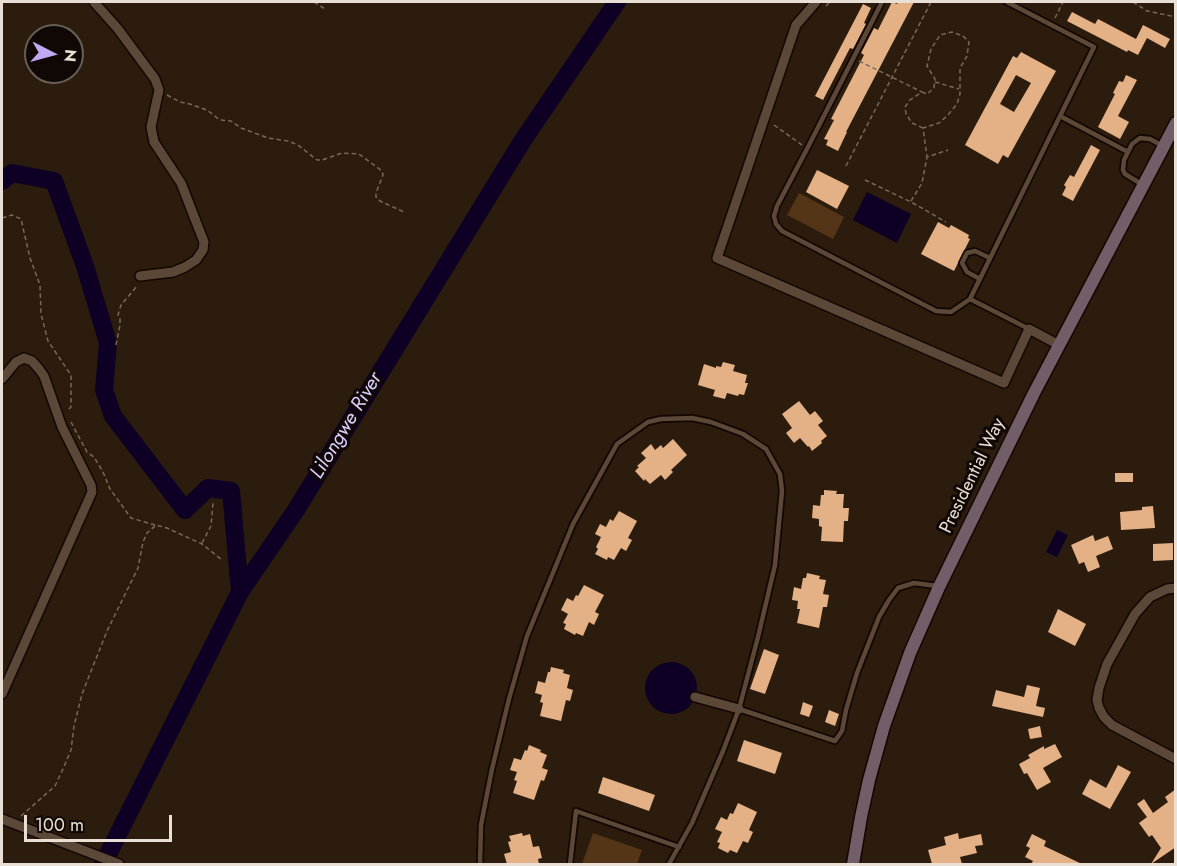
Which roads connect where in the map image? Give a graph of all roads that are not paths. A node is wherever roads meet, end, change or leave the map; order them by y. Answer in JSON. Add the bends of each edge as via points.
{"nodes":[{"id":1,"x":94,"y":2,"type":"edge"},
{"id":2,"x":882,"y":2,"type":"edge"},
{"id":3,"x":1007,"y":2,"type":"edge"},
{"id":4,"x":820,"y":5,"type":"edge"},
{"id":5,"x":1060,"y":116,"type":"junction"},
{"id":6,"x":1176,"y":123,"type":"edge"},
{"id":7,"x":1163,"y":146,"type":"junction"},
{"id":8,"x":1128,"y":152,"type":"junction"},
{"id":9,"x":1143,"y":185,"type":"junction"},
{"id":10,"x":990,"y":258,"type":"junction"},
{"id":11,"x":140,"y":276,"type":"road end"},
{"id":12,"x":980,"y":279,"type":"junction"},
{"id":13,"x":970,"y":299,"type":"junction"},
{"id":14,"x":1029,"y":329,"type":"junction"},
{"id":15,"x":1059,"y":345,"type":"junction"},
{"id":16,"x":2,"y":379,"type":"edge"},
{"id":17,"x":939,"y":587,"type":"junction"},
{"id":18,"x":1176,"y":588,"type":"edge"},
{"id":19,"x":2,"y":694,"type":"edge"},
{"id":20,"x":695,"y":697,"type":"dead end"},
{"id":21,"x":739,"y":709,"type":"junction"},
{"id":22,"x":1176,"y":759,"type":"edge"},
{"id":23,"x":6,"y":820,"type":"edge"},
{"id":24,"x":679,"y":847,"type":"junction"},
{"id":25,"x":119,"y":864,"type":"edge"},
{"id":26,"x":480,"y":864,"type":"edge"},
{"id":27,"x":570,"y":864,"type":"edge"},
{"id":28,"x":669,"y":864,"type":"edge"},
{"id":29,"x":853,"y":864,"type":"edge"}],
"edges":[{"from":1,"to":11,"type":"street","via":[[155,79],[159,90],[151,127],[153,142],[181,183],[204,242],[196,260],[185,267]]},
{"from":2,"to":13,"type":"lane","via":[[777,206],[776,224],[782,231],[936,311],[951,312]]},
{"from":3,"to":5,"type":"lane","via":[[1094,47]]},
{"from":4,"to":14,"type":"street","via":[[796,25],[717,258],[1004,383]]},
{"from":5,"to":8,"type":"lane"},
{"from":5,"to":10,"type":"lane"},
{"from":6,"to":7,"type":"main road","name":"Presidential Way"},
{"from":7,"to":8,"type":"lane","via":[[1140,138]]},
{"from":7,"to":9,"type":"main road","name":"Presidential Way"},
{"from":8,"to":9,"type":"lane","via":[[1123,170]]},
{"from":9,"to":15,"type":"main road","name":"Presidential Way"},
{"from":10,"to":12,"type":"lane"},
{"from":10,"to":12,"type":"lane","via":[[975,251],[967,253],[962,262],[967,272]]},
{"from":12,"to":13,"type":"lane"},
{"from":13,"to":14,"type":"lane"},
{"from":14,"to":15,"type":"street"},
{"from":15,"to":17,"type":"main road","name":"Presidential Way"},
{"from":16,"to":19,"type":"street","via":[[24,358],[39,369],[92,492]]},
{"from":17,"to":21,"type":"lane","via":[[914,583],[898,588],[889,600],[857,673],[842,731],[835,741]]},
{"from":17,"to":29,"type":"main road","name":"Presidential Way","via":[[910,652],[884,726]]},
{"from":18,"to":22,"type":"street","via":[[1150,597],[1134,614],[1107,664],[1097,700],[1112,725]]},
{"from":20,"to":21,"type":"street"},
{"from":21,"to":24,"type":"lane"},
{"from":21,"to":26,"type":"lane","via":[[775,565],[780,474],[766,449],[743,434],[692,418],[648,422],[617,444],[573,524],[526,636],[481,825]]},
{"from":23,"to":25,"type":"street"},
{"from":24,"to":27,"type":"lane","via":[[576,811]]},
{"from":24,"to":28,"type":"lane"}]}
